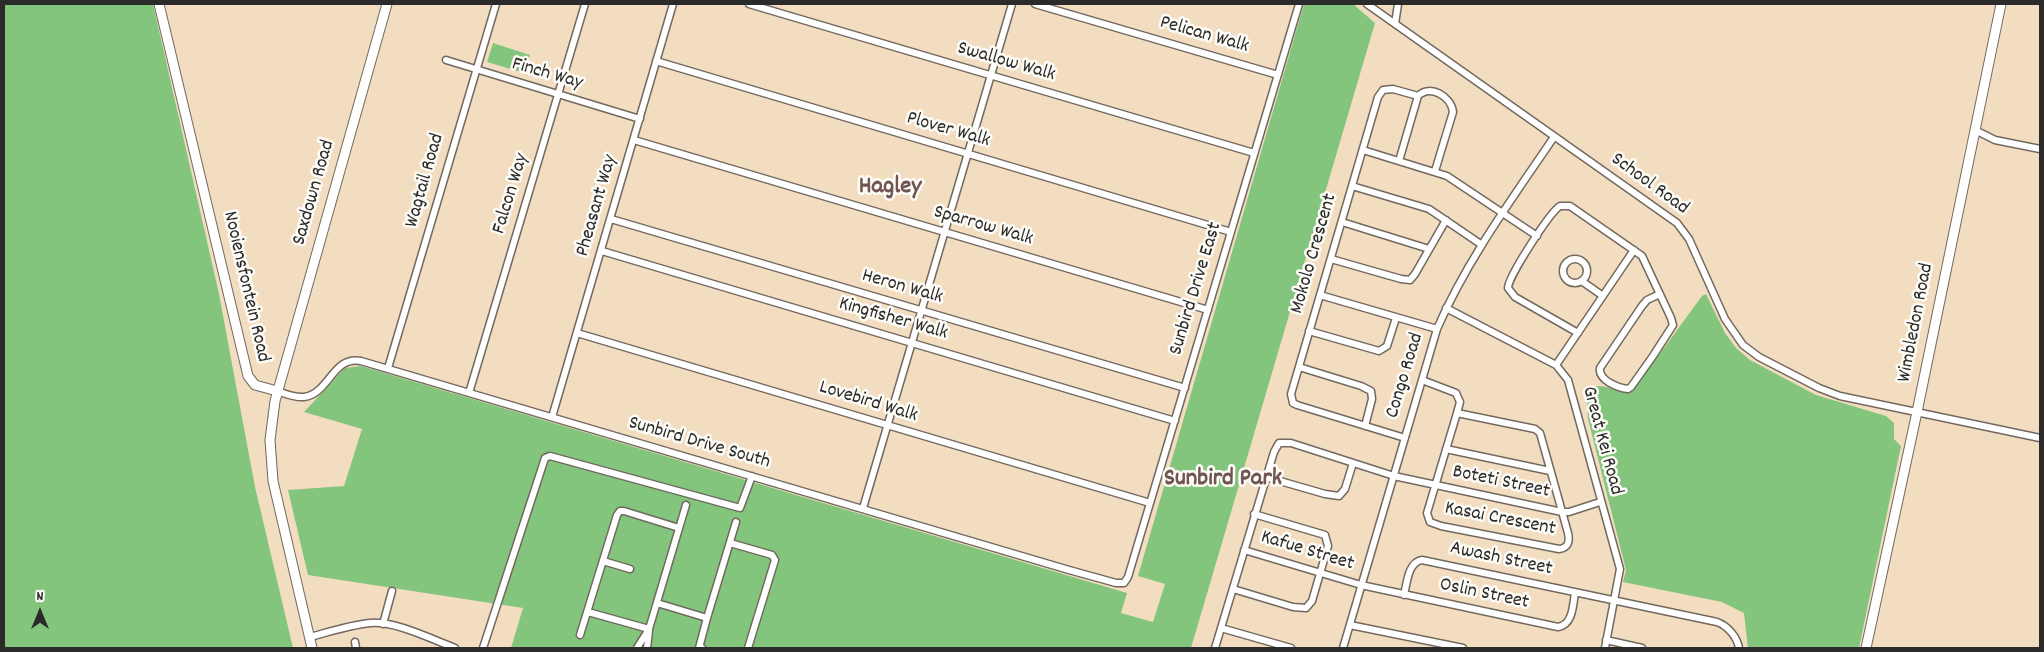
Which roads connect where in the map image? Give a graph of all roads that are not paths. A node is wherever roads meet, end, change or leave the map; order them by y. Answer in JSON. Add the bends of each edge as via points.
{"nodes":[{"id":1,"x":159,"y":4,"type":"edge"},
{"id":2,"x":387,"y":4,"type":"edge"},
{"id":3,"x":496,"y":4,"type":"edge"},
{"id":4,"x":586,"y":4,"type":"edge"},
{"id":5,"x":673,"y":4,"type":"edge"},
{"id":6,"x":749,"y":4,"type":"edge"},
{"id":7,"x":1012,"y":4,"type":"edge"},
{"id":8,"x":1035,"y":4,"type":"edge"},
{"id":9,"x":1298,"y":4,"type":"edge"},
{"id":10,"x":1367,"y":4,"type":"edge"},
{"id":11,"x":1398,"y":4,"type":"edge"},
{"id":12,"x":2001,"y":4,"type":"edge"},
{"id":13,"x":1395,"y":24,"type":"junction"},
{"id":14,"x":446,"y":60,"type":"dead end"},
{"id":15,"x":656,"y":61,"type":"junction"},
{"id":16,"x":476,"y":71,"type":"junction"},
{"id":17,"x":1278,"y":74,"type":"junction"},
{"id":18,"x":991,"y":75,"type":"junction"},
{"id":19,"x":558,"y":95,"type":"junction"},
{"id":20,"x":1418,"y":96,"type":"junction"},
{"id":21,"x":640,"y":118,"type":"junction"},
{"id":22,"x":1975,"y":130,"type":"junction"},
{"id":23,"x":1554,"y":137,"type":"junction"},
{"id":24,"x":634,"y":140,"type":"junction"},
{"id":25,"x":2040,"y":149,"type":"edge"},
{"id":26,"x":1363,"y":150,"type":"junction"},
{"id":27,"x":1254,"y":153,"type":"junction"},
{"id":28,"x":968,"y":154,"type":"junction"},
{"id":29,"x":1399,"y":161,"type":"junction"},
{"id":30,"x":1435,"y":171,"type":"junction"},
{"id":31,"x":1352,"y":186,"type":"junction"},
{"id":32,"x":1503,"y":213,"type":"junction"},
{"id":33,"x":611,"y":219,"type":"junction"},
{"id":34,"x":1446,"y":220,"type":"junction"},
{"id":35,"x":1342,"y":222,"type":"junction"},
{"id":36,"x":944,"y":232,"type":"junction"},
{"id":37,"x":1231,"y":232,"type":"junction"},
{"id":38,"x":1537,"y":236,"type":"junction"},
{"id":39,"x":1482,"y":245,"type":"junction"},
{"id":40,"x":1430,"y":249,"type":"junction"},
{"id":41,"x":1634,"y":250,"type":"junction"},
{"id":42,"x":602,"y":251,"type":"junction"},
{"id":43,"x":1331,"y":259,"type":"junction"},
{"id":44,"x":1583,"y":282,"type":"junction"},
{"id":45,"x":1660,"y":294,"type":"junction"},
{"id":46,"x":1320,"y":295,"type":"junction"},
{"id":47,"x":1603,"y":296,"type":"junction"},
{"id":48,"x":1446,"y":308,"type":"junction"},
{"id":49,"x":1208,"y":310,"type":"junction"},
{"id":50,"x":921,"y":311,"type":"junction"},
{"id":51,"x":1396,"y":318,"type":"junction"},
{"id":52,"x":1437,"y":329,"type":"junction"},
{"id":53,"x":1310,"y":331,"type":"junction"},
{"id":54,"x":577,"y":333,"type":"junction"},
{"id":55,"x":1578,"y":333,"type":"junction"},
{"id":56,"x":912,"y":342,"type":"junction"},
{"id":57,"x":1556,"y":365,"type":"junction"},
{"id":58,"x":388,"y":368,"type":"junction"},
{"id":59,"x":1299,"y":368,"type":"junction"},
{"id":60,"x":1422,"y":380,"type":"junction"},
{"id":61,"x":1184,"y":388,"type":"junction"},
{"id":62,"x":278,"y":391,"type":"junction"},
{"id":63,"x":469,"y":393,"type":"junction"},
{"id":64,"x":1917,"y":412,"type":"junction"},
{"id":65,"x":1457,"y":413,"type":"junction"},
{"id":66,"x":552,"y":417,"type":"junction"},
{"id":67,"x":1175,"y":420,"type":"junction"},
{"id":68,"x":888,"y":426,"type":"junction"},
{"id":69,"x":1365,"y":426,"type":"junction"},
{"id":70,"x":1405,"y":438,"type":"junction"},
{"id":71,"x":2040,"y":438,"type":"edge"},
{"id":72,"x":1446,"y":449,"type":"junction"},
{"id":73,"x":1354,"y":463,"type":"junction"},
{"id":74,"x":1550,"y":471,"type":"junction"},
{"id":75,"x":752,"y":476,"type":"junction"},
{"id":76,"x":1394,"y":476,"type":"junction"},
{"id":77,"x":1266,"y":477,"type":"junction"},
{"id":78,"x":1436,"y":485,"type":"junction"},
{"id":79,"x":1600,"y":502,"type":"junction"},
{"id":80,"x":1150,"y":503,"type":"junction"},
{"id":81,"x":686,"y":505,"type":"dead end"},
{"id":82,"x":863,"y":508,"type":"junction"},
{"id":83,"x":1562,"y":512,"type":"junction"},
{"id":84,"x":1254,"y":514,"type":"junction"},
{"id":85,"x":736,"y":522,"type":"dead end"},
{"id":86,"x":679,"y":528,"type":"junction"},
{"id":87,"x":730,"y":543,"type":"junction"},
{"id":88,"x":1244,"y":550,"type":"junction"},
{"id":89,"x":603,"y":561,"type":"junction"},
{"id":90,"x":630,"y":569,"type":"dead end"},
{"id":91,"x":1321,"y":572,"type":"junction"},
{"id":92,"x":1124,"y":583,"type":"joint"},
{"id":93,"x":1361,"y":585,"type":"junction"},
{"id":94,"x":1233,"y":589,"type":"junction"},
{"id":95,"x":392,"y":591,"type":"dead end"},
{"id":96,"x":1575,"y":592,"type":"junction"},
{"id":97,"x":1404,"y":595,"type":"junction"},
{"id":98,"x":1615,"y":600,"type":"junction"},
{"id":99,"x":657,"y":604,"type":"junction"},
{"id":100,"x":588,"y":612,"type":"junction"},
{"id":101,"x":707,"y":618,"type":"junction"},
{"id":102,"x":383,"y":624,"type":"junction"},
{"id":103,"x":1350,"y":625,"type":"junction"},
{"id":104,"x":1221,"y":628,"type":"junction"},
{"id":105,"x":649,"y":629,"type":"junction"},
{"id":106,"x":580,"y":635,"type":"dead end"},
{"id":107,"x":310,"y":637,"type":"junction"},
{"id":108,"x":1606,"y":640,"type":"junction"},
{"id":109,"x":312,"y":648,"type":"edge"},
{"id":110,"x":455,"y":648,"type":"edge"},
{"id":111,"x":484,"y":648,"type":"edge"},
{"id":112,"x":637,"y":648,"type":"edge"},
{"id":113,"x":647,"y":648,"type":"edge"},
{"id":114,"x":700,"y":648,"type":"edge"},
{"id":115,"x":748,"y":648,"type":"edge"},
{"id":116,"x":1215,"y":648,"type":"edge"},
{"id":117,"x":1291,"y":648,"type":"edge"},
{"id":118,"x":1343,"y":648,"type":"edge"},
{"id":119,"x":1463,"y":648,"type":"edge"},
{"id":120,"x":1605,"y":648,"type":"edge"},
{"id":121,"x":1642,"y":648,"type":"edge"},
{"id":122,"x":1738,"y":648,"type":"edge"},
{"id":123,"x":1866,"y":648,"type":"edge"}],
"edges":[{"from":1,"to":62,"type":"street","name":"Nooiensfontein Road","via":[[247,373],[255,385]]},
{"from":2,"to":62,"type":"street","name":"Saxdown Road"},
{"from":3,"to":16,"type":"street","name":"Wagtail Road"},
{"from":4,"to":19,"type":"street","name":"Falcon Way"},
{"from":5,"to":15,"type":"street","name":"Pheasant Way"},
{"from":6,"to":18,"type":"street","name":"Swallow Walk"},
{"from":7,"to":18,"type":"street"},
{"from":8,"to":17,"type":"street","name":"Pelican Walk"},
{"from":9,"to":17,"type":"street","name":"Sunbird Drive East"},
{"from":10,"to":13,"type":"street","name":"School Road"},
{"from":11,"to":13,"type":"street"},
{"from":12,"to":22,"type":"street","name":"Wimbledon Road"},
{"from":13,"to":23,"type":"street","name":"School Road"},
{"from":14,"to":16,"type":"street","name":"Finch Way"},
{"from":15,"to":21,"type":"street","name":"Pheasant Way"},
{"from":15,"to":28,"type":"street","name":"Plover Walk"},
{"from":16,"to":19,"type":"street","name":"Finch Way"},
{"from":16,"to":58,"type":"street","name":"Wagtail Road"},
{"from":17,"to":27,"type":"street","name":"Sunbird Drive East"},
{"from":18,"to":27,"type":"street","name":"Swallow Walk"},
{"from":18,"to":28,"type":"street"},
{"from":19,"to":21,"type":"street","name":"Finch Way"},
{"from":19,"to":63,"type":"street","name":"Falcon Way"},
{"from":20,"to":26,"type":"street","name":"Mokolo Crescent","via":[[1388,88],[1380,92]]},
{"from":20,"to":29,"type":"street"},
{"from":20,"to":30,"type":"street","name":"Mokolo Crescent","via":[[1425,91],[1434,91],[1452,107]]},
{"from":21,"to":24,"type":"street","name":"Pheasant Way"},
{"from":22,"to":25,"type":"street","via":[[1996,140]]},
{"from":22,"to":64,"type":"street","name":"Wimbledon Road"},
{"from":23,"to":32,"type":"street","name":"Congo Road"},
{"from":23,"to":64,"type":"street","name":"School Road","via":[[1677,223],[1689,239],[1731,330],[1751,352],[1830,393]]},
{"from":24,"to":33,"type":"street","name":"Pheasant Way"},
{"from":24,"to":36,"type":"street","name":"Sparrow Walk"},
{"from":26,"to":29,"type":"street"},
{"from":26,"to":31,"type":"street","name":"Mokolo Crescent"},
{"from":27,"to":37,"type":"street","name":"Sunbird Drive East"},
{"from":28,"to":36,"type":"street"},
{"from":28,"to":37,"type":"street","name":"Plover Walk"},
{"from":29,"to":30,"type":"street"},
{"from":30,"to":32,"type":"street","via":[[1448,176]]},
{"from":31,"to":34,"type":"street","via":[[1429,209]]},
{"from":31,"to":35,"type":"street","name":"Mokolo Crescent"},
{"from":32,"to":38,"type":"street"},
{"from":32,"to":39,"type":"street","name":"Congo Road"},
{"from":33,"to":42,"type":"street","name":"Pheasant Way"},
{"from":33,"to":50,"type":"street","name":"Heron Walk"},
{"from":34,"to":39,"type":"street"},
{"from":34,"to":40,"type":"street"},
{"from":35,"to":40,"type":"street"},
{"from":35,"to":43,"type":"street","name":"Mokolo Crescent"},
{"from":36,"to":49,"type":"street","name":"Sparrow Walk"},
{"from":36,"to":50,"type":"street"},
{"from":37,"to":49,"type":"street","name":"Sunbird Drive East"},
{"from":38,"to":41,"type":"street","via":[[1557,208],[1570,206]]},
{"from":38,"to":55,"type":"street","via":[[1510,278],[1509,291]]},
{"from":39,"to":48,"type":"street","name":"Congo Road"},
{"from":40,"to":43,"type":"street","via":[[1410,280]]},
{"from":41,"to":45,"type":"street","via":[[1645,260]]},
{"from":41,"to":47,"type":"street"},
{"from":42,"to":54,"type":"street","name":"Pheasant Way"},
{"from":42,"to":56,"type":"street","name":"Kingfisher Walk"},
{"from":43,"to":46,"type":"street","name":"Mokolo Crescent"},
{"from":44,"to":44,"type":"street","via":[[1588,267],[1582,261],[1570,260],[1563,269],[1564,277],[1574,284]]},
{"from":44,"to":47,"type":"street"},
{"from":45,"to":45,"type":"street","via":[[1642,306],[1600,368],[1601,376],[1619,387],[1631,387],[1670,332],[1673,325]]},
{"from":46,"to":51,"type":"street"},
{"from":46,"to":53,"type":"street","name":"Mokolo Crescent"},
{"from":47,"to":55,"type":"street"},
{"from":48,"to":52,"type":"street","name":"Congo Road"},
{"from":48,"to":57,"type":"street","name":"Great Kei Road"},
{"from":49,"to":61,"type":"street","name":"Sunbird Drive East"},
{"from":50,"to":56,"type":"street"},
{"from":50,"to":61,"type":"street","name":"Heron Walk"},
{"from":51,"to":52,"type":"street"},
{"from":51,"to":53,"type":"street","via":[[1387,346],[1379,351]]},
{"from":52,"to":60,"type":"street","name":"Congo Road"},
{"from":53,"to":59,"type":"street","name":"Mokolo Crescent"},
{"from":54,"to":66,"type":"street","name":"Pheasant Way"},
{"from":54,"to":68,"type":"street","name":"Lovebird Walk"},
{"from":55,"to":57,"type":"street"},
{"from":56,"to":67,"type":"street","name":"Kingfisher Walk"},
{"from":56,"to":68,"type":"street"},
{"from":57,"to":79,"type":"street","name":"Great Kei Road","via":[[1568,380]]},
{"from":58,"to":62,"type":"street","name":"Sunbird Drive South","via":[[351,360],[340,366],[311,395],[298,397]]},
{"from":58,"to":63,"type":"street","name":"Sunbird Drive South"},
{"from":59,"to":69,"type":"street","via":[[1371,391]]},
{"from":59,"to":69,"type":"street","name":"Mokolo Crescent","via":[[1290,394],[1293,404]]},
{"from":60,"to":65,"type":"street","via":[[1456,393],[1460,402]]},
{"from":60,"to":70,"type":"street","name":"Congo Road"},
{"from":61,"to":67,"type":"street","name":"Sunbird Drive East"},
{"from":62,"to":107,"type":"street","via":[[270,433],[271,471]]},
{"from":63,"to":66,"type":"street","name":"Sunbird Drive South"},
{"from":64,"to":71,"type":"street","name":"School Road"},
{"from":64,"to":123,"type":"street","name":"Wimbledon Road"},
{"from":65,"to":72,"type":"street"},
{"from":65,"to":74,"type":"street","via":[[1538,431]]},
{"from":66,"to":75,"type":"street","name":"Sunbird Drive South"},
{"from":67,"to":80,"type":"street","name":"Sunbird Drive East"},
{"from":68,"to":80,"type":"street","name":"Lovebird Walk"},
{"from":68,"to":82,"type":"street"},
{"from":69,"to":70,"type":"street","name":"Mokolo Crescent"},
{"from":70,"to":76,"type":"street","name":"Congo Road"},
{"from":72,"to":74,"type":"street"},
{"from":72,"to":78,"type":"street"},
{"from":73,"to":76,"type":"street","name":"Boteti Street"},
{"from":73,"to":77,"type":"street","via":[[1345,489],[1339,496]]},
{"from":73,"to":77,"type":"street","name":"Boteti Street","via":[[1282,442],[1276,447]]},
{"from":74,"to":83,"type":"street"},
{"from":75,"to":82,"type":"street","name":"Sunbird Drive South"},
{"from":75,"to":111,"type":"street","via":[[740,508],[550,456],[545,458]]},
{"from":76,"to":78,"type":"street","name":"Boteti Street"},
{"from":76,"to":93,"type":"street","name":"Congo Road"},
{"from":77,"to":84,"type":"street"},
{"from":78,"to":83,"type":"street","name":"Boteti Street"},
{"from":78,"to":83,"type":"street","name":"Kasai Crescent","via":[[1427,516],[1430,522],[1441,526],[1559,549],[1569,542]]},
{"from":79,"to":83,"type":"street","name":"Boteti Street"},
{"from":79,"to":98,"type":"street","name":"Great Kei Road","via":[[1620,569]]},
{"from":80,"to":92,"type":"street","name":"Sunbird Drive East"},
{"from":81,"to":86,"type":"street"},
{"from":82,"to":92,"type":"street","name":"Sunbird Drive South","via":[[1118,584]]},
{"from":84,"to":88,"type":"street"},
{"from":84,"to":91,"type":"street","via":[[1325,535],[1328,546]]},
{"from":85,"to":87,"type":"street"},
{"from":86,"to":89,"type":"street","via":[[620,511]]},
{"from":86,"to":99,"type":"street"},
{"from":87,"to":101,"type":"street"},
{"from":87,"to":115,"type":"street","via":[[772,555],[775,560]]},
{"from":88,"to":91,"type":"street","name":"Kafue Street"},
{"from":88,"to":94,"type":"street"},
{"from":89,"to":90,"type":"street"},
{"from":89,"to":100,"type":"street"},
{"from":91,"to":93,"type":"street","name":"Kafue Street"},
{"from":91,"to":94,"type":"street","via":[[1312,601],[1306,608]]},
{"from":93,"to":97,"type":"street","name":"Oslin Street"},
{"from":93,"to":103,"type":"street","name":"Congo Road"},
{"from":94,"to":104,"type":"street"},
{"from":95,"to":102,"type":"street"},
{"from":96,"to":97,"type":"street","name":"Awash Street","via":[[1422,560],[1412,565]]},
{"from":96,"to":97,"type":"street","name":"Oslin Street","via":[[1568,622],[1558,628]]},
{"from":96,"to":98,"type":"street","name":"Awash Street"},
{"from":98,"to":108,"type":"street","name":"Great Kei Road"},
{"from":98,"to":122,"type":"street","name":"Awash Street","via":[[1722,623],[1732,632]]},
{"from":99,"to":101,"type":"street"},
{"from":99,"to":105,"type":"street"},
{"from":100,"to":105,"type":"street"},
{"from":100,"to":106,"type":"street"},
{"from":101,"to":114,"type":"street"},
{"from":102,"to":107,"type":"street","via":[[363,624]]},
{"from":102,"to":110,"type":"street"},
{"from":103,"to":118,"type":"street","name":"Congo Road"},
{"from":103,"to":119,"type":"street"},
{"from":104,"to":116,"type":"street"},
{"from":104,"to":117,"type":"street"},
{"from":105,"to":112,"type":"street"},
{"from":105,"to":113,"type":"street"},
{"from":107,"to":109,"type":"street"},
{"from":108,"to":120,"type":"street","name":"Great Kei Road"},
{"from":108,"to":121,"type":"street"}]}
